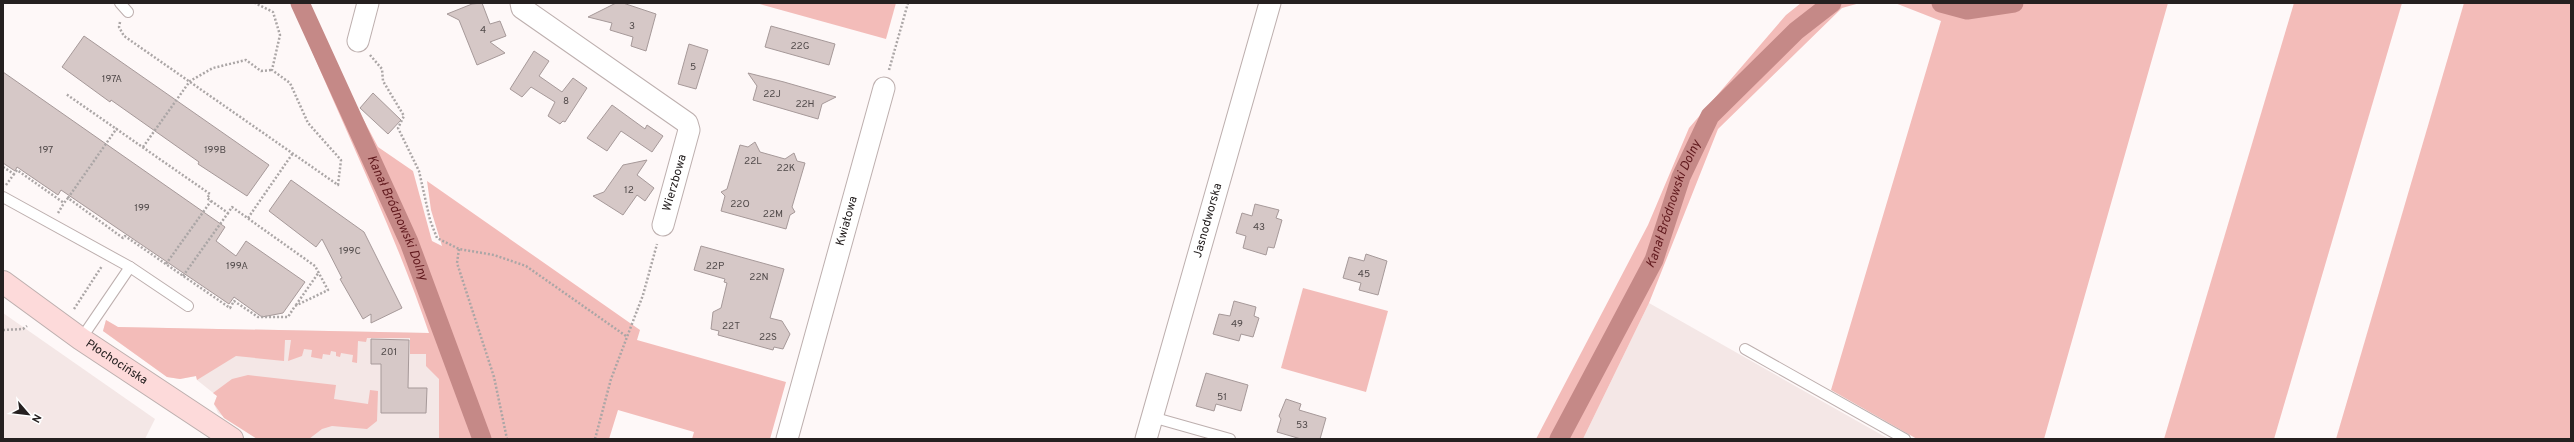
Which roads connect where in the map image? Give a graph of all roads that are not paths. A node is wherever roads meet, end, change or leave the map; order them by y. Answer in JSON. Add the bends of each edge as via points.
{"nodes":[{"id":1,"x":120,"y":3,"type":"edge"},
{"id":2,"x":368,"y":3,"type":"edge"},
{"id":3,"x":521,"y":3,"type":"edge"},
{"id":4,"x":1270,"y":3,"type":"edge"},
{"id":5,"x":128,"y":12,"type":"road end"},
{"id":6,"x":358,"y":42,"type":"road end"},
{"id":7,"x":884,"y":88,"type":"road end"},
{"id":8,"x":3,"y":197,"type":"edge"},
{"id":9,"x":662,"y":225,"type":"road end"},
{"id":10,"x":130,"y":267,"type":"junction"},
{"id":11,"x":3,"y":282,"type":"edge"},
{"id":12,"x":188,"y":306,"type":"dead end"},
{"id":13,"x":81,"y":339,"type":"junction"},
{"id":14,"x":1745,"y":349,"type":"dead end"},
{"id":15,"x":1152,"y":417,"type":"junction"},
{"id":16,"x":232,"y":439,"type":"edge"},
{"id":17,"x":787,"y":439,"type":"edge"},
{"id":18,"x":1146,"y":439,"type":"edge"},
{"id":19,"x":1230,"y":439,"type":"edge"},
{"id":20,"x":1905,"y":439,"type":"edge"}],
"edges":[{"from":1,"to":5,"type":"lane"},
{"from":2,"to":6,"type":"street"},
{"from":3,"to":9,"type":"street","name":"Wierzbowa","via":[[522,8],[687,123],[689,130]]},
{"from":4,"to":15,"type":"street","name":"Jasnodworska"},
{"from":7,"to":17,"type":"street","name":"Kwiatowa"},
{"from":8,"to":10,"type":"lane"},
{"from":10,"to":12,"type":"lane"},
{"from":10,"to":13,"type":"lane"},
{"from":11,"to":13,"type":"main road","name":"Płochocińska"},
{"from":13,"to":16,"type":"main road","name":"Płochocińska"},
{"from":14,"to":20,"type":"lane"},
{"from":15,"to":18,"type":"street","name":"Jasnodworska"},
{"from":15,"to":19,"type":"lane"}]}
